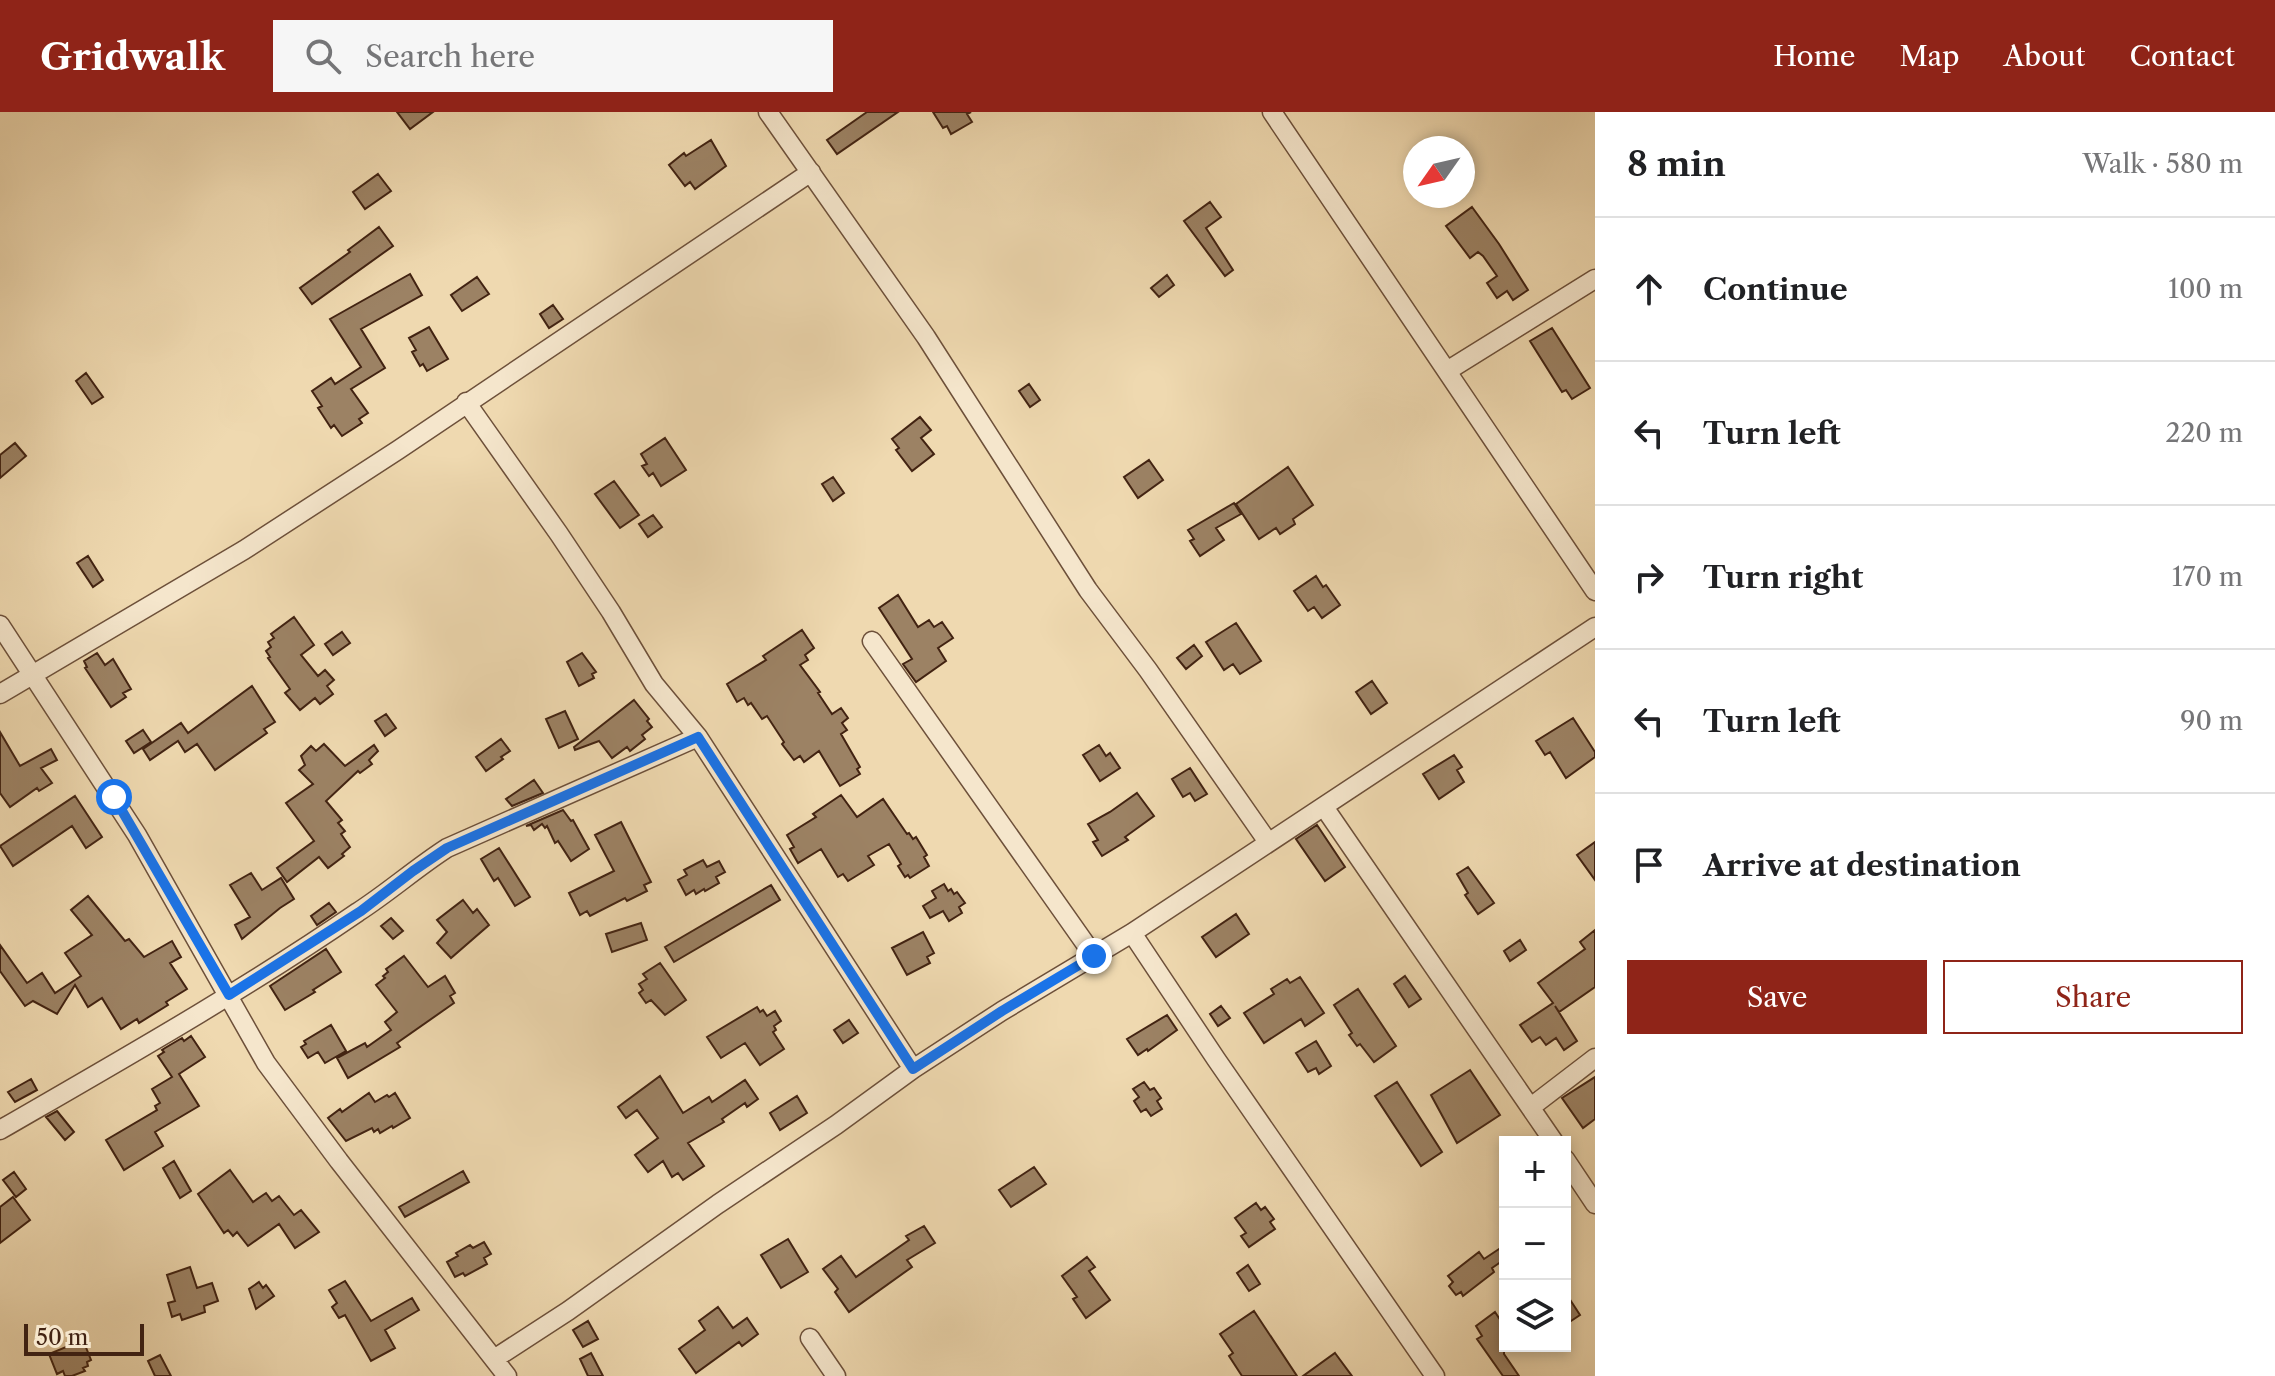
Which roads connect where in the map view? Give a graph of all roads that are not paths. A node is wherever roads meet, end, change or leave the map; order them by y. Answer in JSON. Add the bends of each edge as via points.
{"nodes":[{"id":1,"x":768,"y":112,"type":"edge"},
{"id":2,"x":1272,"y":112,"type":"edge"},
{"id":3,"x":811,"y":172,"type":"junction"},
{"id":4,"x":1595,"y":279,"type":"edge"},
{"id":5,"x":1447,"y":371,"type":"junction"},
{"id":6,"x":466,"y":402,"type":"junction"},
{"id":7,"x":1595,"y":591,"type":"edge"},
{"id":8,"x":0,"y":625,"type":"edge"},
{"id":9,"x":1595,"y":627,"type":"edge"},
{"id":10,"x":872,"y":641,"type":"dead end"},
{"id":11,"x":32,"y":676,"type":"junction"},
{"id":12,"x":0,"y":694,"type":"edge"},
{"id":13,"x":698,"y":737,"type":"junction"},
{"id":14,"x":1324,"y":807,"type":"junction"},
{"id":15,"x":1268,"y":842,"type":"junction"},
{"id":16,"x":1132,"y":933,"type":"junction"},
{"id":17,"x":1094,"y":956,"type":"junction"},
{"id":18,"x":229,"y":995,"type":"junction"},
{"id":19,"x":1595,"y":1058,"type":"edge"},
{"id":20,"x":913,"y":1069,"type":"junction"},
{"id":21,"x":1531,"y":1107,"type":"junction"},
{"id":22,"x":0,"y":1130,"type":"edge"},
{"id":23,"x":1550,"y":1136,"type":"edge"},
{"id":24,"x":1571,"y":1168,"type":"edge"},
{"id":25,"x":1595,"y":1204,"type":"edge"},
{"id":26,"x":810,"y":1338,"type":"dead end"},
{"id":27,"x":494,"y":1359,"type":"junction"},
{"id":28,"x":507,"y":1376,"type":"edge"},
{"id":29,"x":836,"y":1376,"type":"edge"},
{"id":30,"x":1435,"y":1376,"type":"edge"}],
"edges":[{"from":1,"to":3,"type":"street"},
{"from":2,"to":5,"type":"street"},
{"from":3,"to":6,"type":"street"},
{"from":3,"to":15,"type":"street","via":[[926,337],[1088,590]]},
{"from":4,"to":5,"type":"street"},
{"from":5,"to":7,"type":"street"},
{"from":6,"to":11,"type":"street","via":[[244,550]]},
{"from":6,"to":13,"type":"street","via":[[585,573],[654,684]]},
{"from":8,"to":11,"type":"street"},
{"from":9,"to":14,"type":"street"},
{"from":10,"to":17,"type":"street"},
{"from":11,"to":12,"type":"street"},
{"from":11,"to":18,"type":"street","via":[[114,797]]},
{"from":13,"to":18,"type":"street","via":[[447,848],[361,911]]},
{"from":13,"to":20,"type":"street"},
{"from":14,"to":15,"type":"street"},
{"from":14,"to":21,"type":"street"},
{"from":15,"to":16,"type":"street"},
{"from":16,"to":17,"type":"street"},
{"from":16,"to":30,"type":"street"},
{"from":17,"to":20,"type":"street"},
{"from":18,"to":22,"type":"street"},
{"from":18,"to":27,"type":"street","via":[[266,1063]]},
{"from":19,"to":21,"type":"street"},
{"from":20,"to":27,"type":"street"},
{"from":21,"to":23,"type":"street"},
{"from":24,"to":25,"type":"street"},
{"from":26,"to":29,"type":"street"},
{"from":27,"to":28,"type":"street"}]}
